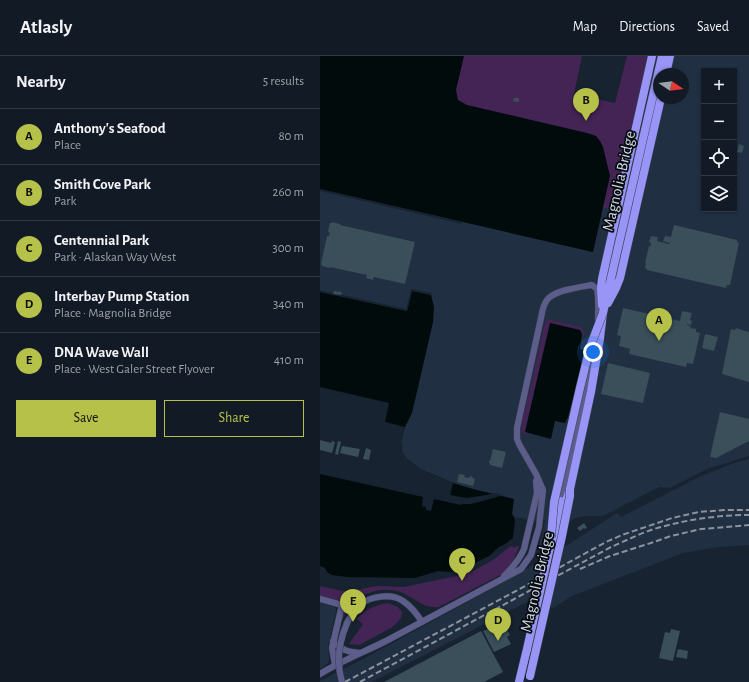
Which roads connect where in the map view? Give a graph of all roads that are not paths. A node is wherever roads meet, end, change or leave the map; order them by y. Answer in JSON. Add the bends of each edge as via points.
{"nodes":[{"id":1,"x":652,"y":56,"type":"edge"},
{"id":2,"x":662,"y":56,"type":"edge"},
{"id":3,"x":670,"y":56,"type":"edge"},
{"id":4,"x":667,"y":68,"type":"edge"},
{"id":5,"x":660,"y":104,"type":"edge"},
{"id":6,"x":603,"y":313,"type":"junction"},
{"id":7,"x":536,"y":474,"type":"junction"},
{"id":8,"x":570,"y":488,"type":"junction"},
{"id":9,"x":560,"y":501,"type":"junction"},
{"id":10,"x":560,"y":519,"type":"junction"},
{"id":11,"x":551,"y":537,"type":"junction"},
{"id":12,"x":550,"y":547,"type":"junction"},
{"id":13,"x":557,"y":556,"type":"junction"},
{"id":14,"x":518,"y":559,"type":"junction"},
{"id":15,"x":525,"y":563,"type":"junction"},
{"id":16,"x":501,"y":580,"type":"junction"},
{"id":17,"x":320,"y":599,"type":"edge"},
{"id":18,"x":422,"y":622,"type":"junction"},
{"id":19,"x":334,"y":641,"type":"junction"},
{"id":20,"x":360,"y":654,"type":"junction"},
{"id":21,"x":335,"y":665,"type":"junction"},
{"id":22,"x":320,"y":674,"type":"edge"},
{"id":23,"x":342,"y":682,"type":"edge"},
{"id":24,"x":519,"y":682,"type":"edge"},
{"id":25,"x":528,"y":682,"type":"edge"}],
"edges":[{"from":1,"to":6,"type":"main road","via":[[602,279]]},
{"from":2,"to":6,"type":"main road","name":"Magnolia Bridge"},
{"from":3,"to":4,"type":"main road"},
{"from":5,"to":6,"type":"main road","via":[[620,278]]},
{"from":6,"to":8,"type":"main road","name":"Magnolia Bridge","bridge":true,"via":[[591,392]]},
{"from":6,"to":11,"type":"main road","name":"Magnolia Bridge","bridge":true,"via":[[590,347],[580,388],[554,502]]},
{"from":7,"to":9,"type":"street","via":[[519,444],[516,428],[540,318],[550,296],[575,287],[592,285],[597,289],[597,331]]},
{"from":7,"to":14,"type":"street","via":[[537,493],[524,549]]},
{"from":7,"to":15,"type":"street","via":[[543,490],[539,527]]},
{"from":8,"to":10,"type":"main road","name":"Magnolia Bridge","bridge":true},
{"from":8,"to":13,"type":"main road","name":"Magnolia Bridge","bridge":true},
{"from":9,"to":10,"type":"main road"},
{"from":9,"to":11,"type":"main road","bridge":true},
{"from":10,"to":12,"type":"main road","name":"Magnolia Bridge"},
{"from":10,"to":13,"type":"main road"},
{"from":11,"to":12,"type":"main road","name":"Magnolia Bridge","bridge":true},
{"from":12,"to":24,"type":"main road","name":"Magnolia Bridge","bridge":true},
{"from":13,"to":25,"type":"main road","name":"Magnolia Bridge","bridge":true},
{"from":14,"to":15,"type":"street"},
{"from":14,"to":16,"type":"street"},
{"from":15,"to":16,"type":"street","via":[[521,569]]},
{"from":16,"to":18,"type":"street"},
{"from":17,"to":19,"type":"street","via":[[342,605]]},
{"from":18,"to":20,"type":"street"},
{"from":18,"to":23,"type":"street","bridge":true,"via":[[412,608],[397,598],[377,597],[359,606],[350,616],[342,633],[339,652]]},
{"from":19,"to":20,"type":"street","via":[[344,650]]},
{"from":19,"to":21,"type":"street","via":[[332,653]]},
{"from":20,"to":21,"type":"street"},
{"from":21,"to":22,"type":"street"}]}
